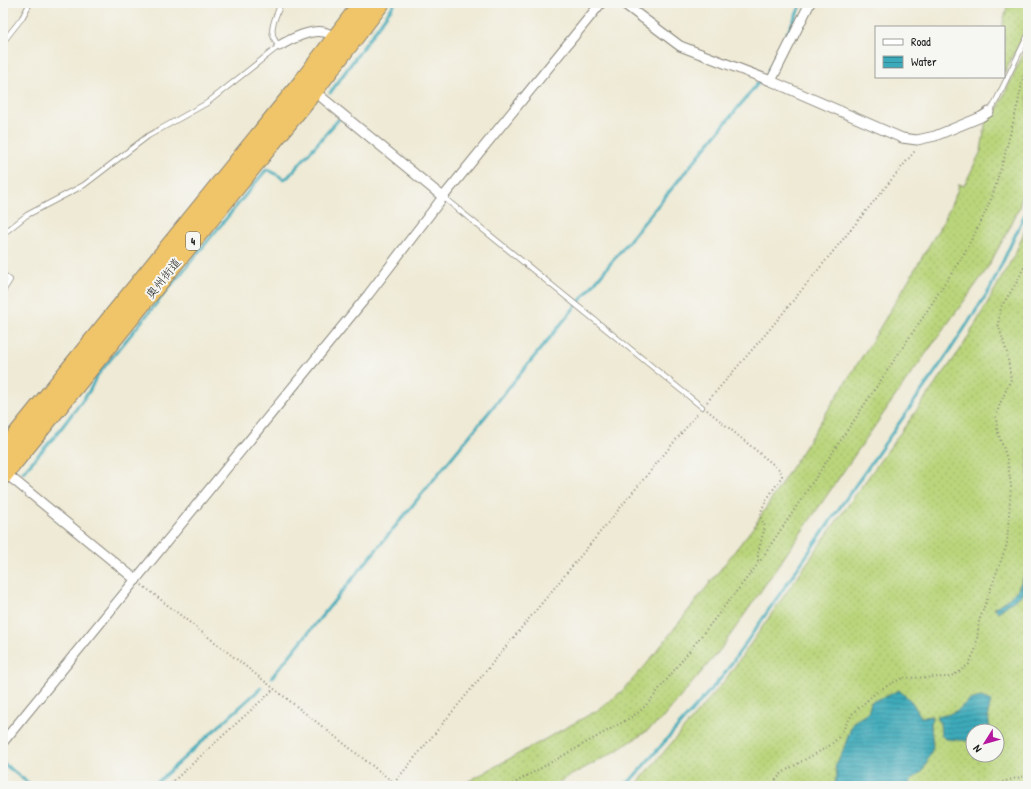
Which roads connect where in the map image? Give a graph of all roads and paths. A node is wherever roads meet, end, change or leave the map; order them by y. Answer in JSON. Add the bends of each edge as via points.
{"nodes":[{"id":1,"x":30,"y":3,"type":"edge"},
{"id":2,"x":281,"y":3,"type":"edge"},
{"id":3,"x":362,"y":3,"type":"edge"},
{"id":4,"x":381,"y":3,"type":"edge"},
{"id":5,"x":601,"y":3,"type":"edge"},
{"id":6,"x":623,"y":3,"type":"edge"},
{"id":7,"x":810,"y":3,"type":"edge"},
{"id":8,"x":1028,"y":35,"type":"edge"},
{"id":9,"x":336,"y":37,"type":"junction"},
{"id":10,"x":3,"y":42,"type":"edge"},
{"id":11,"x":279,"y":46,"type":"junction"},
{"id":12,"x":1028,"y":56,"type":"edge"},
{"id":13,"x":772,"y":81,"type":"junction"},
{"id":14,"x":314,"y":91,"type":"junction"},
{"id":15,"x":989,"y":112,"type":"joint"},
{"id":16,"x":917,"y":140,"type":"junction"},
{"id":17,"x":443,"y":197,"type":"junction"},
{"id":18,"x":3,"y":234,"type":"edge"},
{"id":19,"x":1028,"y":259,"type":"edge"},
{"id":20,"x":3,"y":274,"type":"edge"},
{"id":21,"x":3,"y":291,"type":"edge"},
{"id":22,"x":702,"y":407,"type":"junction"},
{"id":23,"x":3,"y":451,"type":"edge"},
{"id":24,"x":4,"y":474,"type":"edge"},
{"id":25,"x":758,"y":564,"type":"junction"},
{"id":26,"x":136,"y":580,"type":"junction"},
{"id":27,"x":274,"y":688,"type":"junction"},
{"id":28,"x":3,"y":742,"type":"edge"},
{"id":29,"x":1028,"y":775,"type":"edge"},
{"id":30,"x":394,"y":783,"type":"junction"},
{"id":31,"x":168,"y":786,"type":"edge"},
{"id":32,"x":398,"y":786,"type":"edge"},
{"id":33,"x":509,"y":786,"type":"edge"},
{"id":34,"x":770,"y":786,"type":"edge"},
{"id":35,"x":987,"y":786,"type":"edge"}],
"edges":[{"from":1,"to":10,"type":"lane"},
{"from":2,"to":11,"type":"lane","via":[[272,29],[274,40]]},
{"from":3,"to":9,"type":"highway","name":"奥州街道","number":"4"},
{"from":4,"to":14,"type":"highway","name":"奥州街道","number":"4"},
{"from":5,"to":17,"type":"street"},
{"from":6,"to":13,"type":"street","via":[[680,46]]},
{"from":7,"to":13,"type":"street"},
{"from":8,"to":15,"type":"lane"},
{"from":9,"to":11,"type":"street","via":[[325,32],[310,33]]},
{"from":9,"to":23,"type":"highway","name":"奥州街道","number":"4"},
{"from":11,"to":18,"type":"lane","via":[[207,103],[148,136],[84,185],[27,215]]},
{"from":12,"to":25,"type":"path","via":[[1004,158],[981,222],[926,314]]},
{"from":13,"to":16,"type":"street","via":[[902,138]]},
{"from":14,"to":17,"type":"street"},
{"from":14,"to":24,"type":"highway","name":"奥州街道","number":"4"},
{"from":15,"to":16,"type":"street","via":[[935,136]]},
{"from":16,"to":22,"type":"path","via":[[914,152]]},
{"from":17,"to":22,"type":"lane"},
{"from":17,"to":26,"type":"street","via":[[368,295]]},
{"from":19,"to":34,"type":"path","via":[[1001,307],[998,324],[1007,352],[1011,379],[996,416],[997,430],[1008,458],[1011,486],[1007,544],[979,621],[976,648],[969,664],[949,677],[902,678],[880,690],[853,713],[838,738],[829,746],[783,772]]},
{"from":20,"to":21,"type":"lane","via":[[10,280]]},
{"from":22,"to":25,"type":"path","via":[[780,470],[782,476],[760,514],[765,526]]},
{"from":22,"to":30,"type":"path"},
{"from":24,"to":26,"type":"street"},
{"from":25,"to":33,"type":"path","via":[[639,712]]},
{"from":26,"to":27,"type":"path"},
{"from":26,"to":28,"type":"street"},
{"from":27,"to":30,"type":"path"},
{"from":27,"to":31,"type":"path"},
{"from":29,"to":35,"type":"path"},
{"from":30,"to":32,"type":"path"}]}
